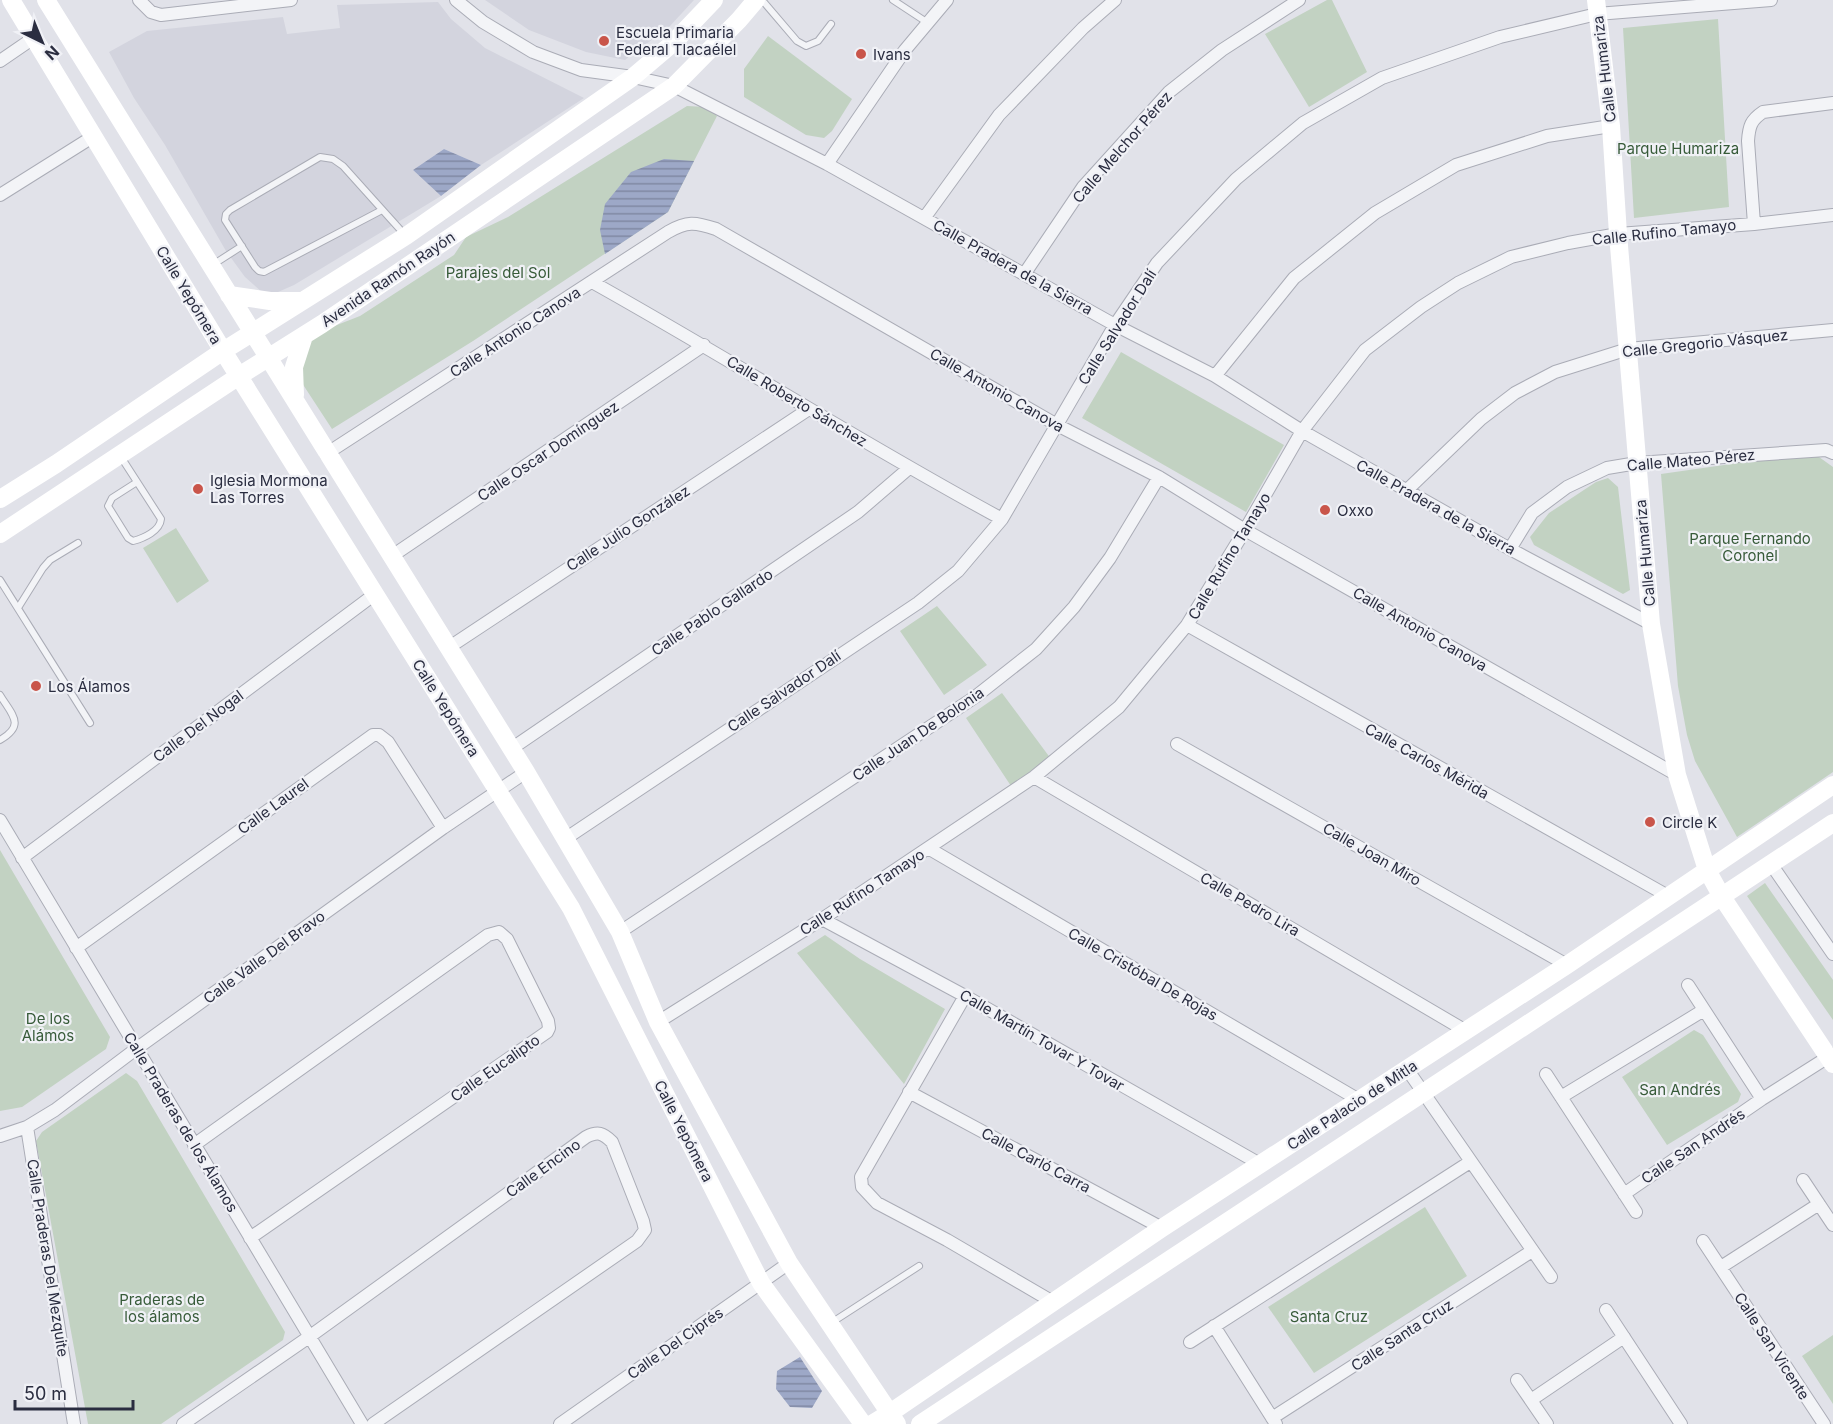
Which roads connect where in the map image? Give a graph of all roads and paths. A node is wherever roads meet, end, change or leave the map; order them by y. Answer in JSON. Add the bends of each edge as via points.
{"nodes":[{"id":1,"x":10,"y":0,"type":"edge"},
{"id":2,"x":46,"y":0,"type":"edge"},
{"id":3,"x":139,"y":0,"type":"edge"},
{"id":4,"x":291,"y":0,"type":"edge"},
{"id":5,"x":456,"y":0,"type":"edge"},
{"id":6,"x":714,"y":0,"type":"edge"},
{"id":7,"x":756,"y":0,"type":"edge"},
{"id":8,"x":762,"y":0,"type":"edge"},
{"id":9,"x":893,"y":0,"type":"edge"},
{"id":10,"x":947,"y":0,"type":"edge"},
{"id":11,"x":1115,"y":0,"type":"edge"},
{"id":12,"x":1299,"y":0,"type":"edge"},
{"id":13,"x":1771,"y":0,"type":"edge"},
{"id":14,"x":1597,"y":7,"type":"edge"},
{"id":15,"x":928,"y":23,"type":"junction"},
{"id":16,"x":831,"y":24,"type":"dead end"},
{"id":17,"x":34,"y":37,"type":"junction"},
{"id":18,"x":0,"y":60,"type":"edge"},
{"id":19,"x":633,"y":77,"type":"junction"},
{"id":20,"x":674,"y":86,"type":"junction"},
{"id":21,"x":1833,"y":103,"type":"edge"},
{"id":22,"x":1611,"y":126,"type":"junction"},
{"id":23,"x":94,"y":136,"type":"junction"},
{"id":24,"x":827,"y":164,"type":"junction"},
{"id":25,"x":0,"y":195,"type":"edge"},
{"id":26,"x":382,"y":210,"type":"junction"},
{"id":27,"x":1833,"y":215,"type":"edge"},
{"id":28,"x":925,"y":217,"type":"junction"},
{"id":29,"x":1754,"y":224,"type":"junction"},
{"id":30,"x":1618,"y":234,"type":"junction"},
{"id":31,"x":406,"y":236,"type":"junction"},
{"id":32,"x":242,"y":246,"type":"junction"},
{"id":33,"x":211,"y":266,"type":"junction"},
{"id":34,"x":1025,"y":273,"type":"junction"},
{"id":35,"x":592,"y":282,"type":"junction"},
{"id":36,"x":228,"y":295,"type":"junction"},
{"id":37,"x":302,"y":302,"type":"junction"},
{"id":38,"x":1116,"y":325,"type":"junction"},
{"id":39,"x":1833,"y":330,"type":"edge"},
{"id":40,"x":252,"y":333,"type":"junction"},
{"id":41,"x":304,"y":336,"type":"junction"},
{"id":42,"x":704,"y":345,"type":"junction"},
{"id":43,"x":1628,"y":349,"type":"junction"},
{"id":44,"x":223,"y":351,"type":"junction"},
{"id":45,"x":269,"y":358,"type":"junction"},
{"id":46,"x":239,"y":376,"type":"junction"},
{"id":47,"x":1215,"y":376,"type":"junction"},
{"id":48,"x":296,"y":400,"type":"junction"},
{"id":49,"x":808,"y":409,"type":"junction"},
{"id":50,"x":1057,"y":425,"type":"junction"},
{"id":51,"x":1302,"y":431,"type":"junction"},
{"id":52,"x":1833,"y":453,"type":"edge"},
{"id":53,"x":326,"y":454,"type":"junction"},
{"id":54,"x":120,"y":456,"type":"junction"},
{"id":55,"x":1637,"y":463,"type":"junction"},
{"id":56,"x":908,"y":469,"type":"junction"},
{"id":57,"x":1159,"y":477,"type":"junction"},
{"id":58,"x":137,"y":482,"type":"junction"},
{"id":59,"x":1407,"y":490,"type":"junction"},
{"id":60,"x":0,"y":499,"type":"edge"},
{"id":61,"x":1002,"y":519,"type":"junction"},
{"id":62,"x":1245,"y":530,"type":"junction"},
{"id":63,"x":0,"y":534,"type":"edge"},
{"id":64,"x":78,"y":543,"type":"dead end"},
{"id":65,"x":1510,"y":549,"type":"junction"},
{"id":66,"x":392,"y":556,"type":"junction"},
{"id":67,"x":0,"y":580,"type":"edge"},
{"id":68,"x":375,"y":594,"type":"junction"},
{"id":69,"x":18,"y":608,"type":"junction"},
{"id":70,"x":1651,"y":624,"type":"junction"},
{"id":71,"x":1186,"y":625,"type":"junction"},
{"id":72,"x":448,"y":648,"type":"junction"},
{"id":73,"x":0,"y":695,"type":"edge"},
{"id":74,"x":90,"y":723,"type":"dead end"},
{"id":75,"x":0,"y":740,"type":"edge"},
{"id":76,"x":1177,"y":744,"type":"dead end"},
{"id":77,"x":511,"y":749,"type":"junction"},
{"id":78,"x":526,"y":772,"type":"junction"},
{"id":79,"x":1677,"y":775,"type":"junction"},
{"id":80,"x":1034,"y":777,"type":"junction"},
{"id":81,"x":1833,"y":785,"type":"edge"},
{"id":82,"x":499,"y":792,"type":"junction"},
{"id":83,"x":0,"y":820,"type":"edge"},
{"id":84,"x":1833,"y":823,"type":"edge"},
{"id":85,"x":443,"y":828,"type":"junction"},
{"id":86,"x":565,"y":839,"type":"junction"},
{"id":87,"x":928,"y":848,"type":"junction"},
{"id":88,"x":22,"y":858,"type":"junction"},
{"id":89,"x":1771,"y":864,"type":"junction"},
{"id":90,"x":1707,"y":870,"type":"junction"},
{"id":91,"x":1668,"y":896,"type":"junction"},
{"id":92,"x":1722,"y":897,"type":"junction"},
{"id":93,"x":822,"y":919,"type":"junction"},
{"id":94,"x":620,"y":932,"type":"junction"},
{"id":95,"x":76,"y":948,"type":"junction"},
{"id":96,"x":1833,"y":954,"type":"edge"},
{"id":97,"x":1567,"y":965,"type":"junction"},
{"id":98,"x":1688,"y":985,"type":"dead end"},
{"id":99,"x":965,"y":996,"type":"junction"},
{"id":100,"x":1704,"y":1010,"type":"junction"},
{"id":101,"x":658,"y":1022,"type":"junction"},
{"id":102,"x":1466,"y":1030,"type":"junction"},
{"id":103,"x":136,"y":1049,"type":"junction"},
{"id":104,"x":1832,"y":1058,"type":"edge"},
{"id":105,"x":1407,"y":1069,"type":"junction"},
{"id":106,"x":1546,"y":1074,"type":"dead end"},
{"id":107,"x":909,"y":1092,"type":"junction"},
{"id":108,"x":1423,"y":1093,"type":"junction"},
{"id":109,"x":1561,"y":1097,"type":"junction"},
{"id":110,"x":1762,"y":1099,"type":"junction"},
{"id":111,"x":1359,"y":1100,"type":"junction"},
{"id":112,"x":27,"y":1127,"type":"junction"},
{"id":113,"x":0,"y":1136,"type":"edge"},
{"id":114,"x":194,"y":1145,"type":"junction"},
{"id":115,"x":1470,"y":1161,"type":"junction"},
{"id":116,"x":1260,"y":1164,"type":"junction"},
{"id":117,"x":1803,"y":1180,"type":"dead end"},
{"id":118,"x":1624,"y":1194,"type":"junction"},
{"id":119,"x":1819,"y":1204,"type":"junction"},
{"id":120,"x":1636,"y":1212,"type":"dead end"},
{"id":121,"x":1833,"y":1225,"type":"edge"},
{"id":122,"x":1162,"y":1227,"type":"junction"},
{"id":123,"x":250,"y":1238,"type":"junction"},
{"id":124,"x":1702,"y":1241,"type":"dead end"},
{"id":125,"x":1532,"y":1251,"type":"junction"},
{"id":126,"x":789,"y":1263,"type":"junction"},
{"id":127,"x":919,"y":1266,"type":"dead end"},
{"id":128,"x":1721,"y":1267,"type":"junction"},
{"id":129,"x":1551,"y":1278,"type":"dead end"},
{"id":130,"x":761,"y":1283,"type":"junction"},
{"id":131,"x":1053,"y":1302,"type":"junction"},
{"id":132,"x":1606,"y":1311,"type":"dead end"},
{"id":133,"x":831,"y":1323,"type":"junction"},
{"id":134,"x":1214,"y":1326,"type":"junction"},
{"id":135,"x":309,"y":1337,"type":"junction"},
{"id":136,"x":1624,"y":1337,"type":"junction"},
{"id":137,"x":1190,"y":1342,"type":"dead end"},
{"id":138,"x":1517,"y":1380,"type":"dead end"},
{"id":139,"x":1531,"y":1400,"type":"junction"},
{"id":140,"x":894,"y":1419,"type":"edge"},
{"id":141,"x":1274,"y":1421,"type":"edge"},
{"id":142,"x":74,"y":1424,"type":"edge"},
{"id":143,"x":183,"y":1424,"type":"edge"},
{"id":144,"x":362,"y":1424,"type":"edge"},
{"id":145,"x":373,"y":1424,"type":"edge"},
{"id":146,"x":560,"y":1424,"type":"edge"},
{"id":147,"x":863,"y":1424,"type":"edge"},
{"id":148,"x":872,"y":1424,"type":"edge"},
{"id":149,"x":920,"y":1424,"type":"edge"},
{"id":150,"x":1547,"y":1424,"type":"edge"},
{"id":151,"x":1681,"y":1424,"type":"edge"},
{"id":152,"x":1824,"y":1424,"type":"edge"}],
"edges":[{"from":1,"to":17,"type":"main road","name":"Calle Yepómera"},
{"from":2,"to":33,"type":"main road","name":"Calle Yepómera"},
{"from":3,"to":4,"type":"street","via":[[151,12],[161,15]]},
{"from":5,"to":19,"type":"street","name":"Calle Pradera de la Sierra","via":[[483,22],[533,52],[581,70]]},
{"from":6,"to":19,"type":"main road","name":"Avenida Ramón Rayón"},
{"from":7,"to":20,"type":"main road","name":"Avenida Ramón Rayón"},
{"from":8,"to":16,"type":"lane","via":[[797,41],[806,46],[818,41]]},
{"from":9,"to":15,"type":"lane"},
{"from":10,"to":15,"type":"street"},
{"from":11,"to":28,"type":"street","via":[[999,115]]},
{"from":12,"to":34,"type":"street","name":"Calle Melchor Pérez","via":[[1222,50],[1169,92],[1083,187]]},
{"from":13,"to":14,"type":"street","name":"Calle Salvador Dalí"},
{"from":14,"to":22,"type":"main road","name":"Calle Humariza"},
{"from":14,"to":38,"type":"street","name":"Calle Salvador Dalí","via":[[1382,78],[1303,123],[1236,179],[1157,263]]},
{"from":15,"to":24,"type":"street"},
{"from":17,"to":18,"type":"street"},
{"from":17,"to":23,"type":"main road","name":"Calle Yepómera"},
{"from":19,"to":20,"type":"street","name":"Calle Pradera de la Sierra"},
{"from":19,"to":31,"type":"main road","name":"Avenida Ramón Rayón"},
{"from":20,"to":24,"type":"street","name":"Calle Pradera de la Sierra"},
{"from":20,"to":41,"type":"main road","name":"Avenida Ramón Rayón"},
{"from":21,"to":29,"type":"street","via":[[1763,112],[1753,118],[1748,141]]},
{"from":22,"to":30,"type":"main road","name":"Calle Humariza"},
{"from":22,"to":47,"type":"street","via":[[1547,136],[1456,165],[1375,213],[1294,278]]},
{"from":23,"to":25,"type":"street"},
{"from":23,"to":44,"type":"main road","name":"Calle Yepómera"},
{"from":24,"to":28,"type":"street","name":"Calle Pradera de la Sierra"},
{"from":26,"to":31,"type":"lane"},
{"from":26,"to":32,"type":"lane","via":[[264,272],[255,267]]},
{"from":26,"to":32,"type":"lane","via":[[343,166],[320,157],[226,214],[225,220]]},
{"from":27,"to":29,"type":"street","name":"Calle Rufino Tamayo"},
{"from":28,"to":34,"type":"street","name":"Calle Pradera de la Sierra"},
{"from":29,"to":30,"type":"street","name":"Calle Rufino Tamayo"},
{"from":30,"to":43,"type":"main road","name":"Calle Humariza"},
{"from":30,"to":51,"type":"street","name":"Calle Rufino Tamayo","via":[[1511,257],[1458,283],[1365,350]]},
{"from":31,"to":37,"type":"main road","name":"Avenida Ramón Rayón"},
{"from":32,"to":33,"type":"lane"},
{"from":33,"to":36,"type":"main road","name":"Calle Yepómera"},
{"from":34,"to":38,"type":"street","name":"Calle Pradera de la Sierra"},
{"from":35,"to":42,"type":"street","name":"Calle Roberto Sánchez"},
{"from":35,"to":50,"type":"street","name":"Calle Antonio Canova","via":[[680,225],[703,224]]},
{"from":35,"to":53,"type":"street","name":"Calle Antonio Canova"},
{"from":36,"to":37,"type":"main road"},
{"from":36,"to":40,"type":"main road","name":"Calle Yepómera"},
{"from":37,"to":40,"type":"main road","name":"Avenida Ramón Rayón"},
{"from":38,"to":47,"type":"street","name":"Calle Pradera de la Sierra"},
{"from":38,"to":50,"type":"street","name":"Calle Salvador Dalí"},
{"from":39,"to":43,"type":"street","name":"Calle Gregorio Vásquez"},
{"from":40,"to":44,"type":"main road","name":"Avenida Ramón Rayón"},
{"from":40,"to":45,"type":"main road","name":"Calle Yepómera"},
{"from":41,"to":45,"type":"main road","name":"Avenida Ramón Rayón"},
{"from":41,"to":48,"type":"main road","via":[[294,367]]},
{"from":42,"to":49,"type":"street","name":"Calle Roberto Sánchez"},
{"from":42,"to":66,"type":"street","name":"Calle Oscar Domínguez"},
{"from":43,"to":55,"type":"main road","name":"Calle Humariza"},
{"from":43,"to":59,"type":"street","name":"Calle Gregorio Vásquez","via":[[1555,372],[1515,393],[1480,419]]},
{"from":44,"to":46,"type":"main road","name":"Calle Yepómera"},
{"from":44,"to":60,"type":"main road","name":"Avenida Ramón Rayón"},
{"from":45,"to":46,"type":"main road","name":"Avenida Ramón Rayón"},
{"from":45,"to":48,"type":"main road","name":"Calle Yepómera"},
{"from":46,"to":54,"type":"main road","name":"Avenida Ramón Rayón"},
{"from":46,"to":68,"type":"main road","name":"Calle Yepómera"},
{"from":47,"to":51,"type":"street","name":"Calle Pradera de la Sierra"},
{"from":48,"to":53,"type":"main road","name":"Calle Yepómera"},
{"from":49,"to":56,"type":"street","name":"Calle Roberto Sánchez"},
{"from":49,"to":72,"type":"street","name":"Calle Julio González"},
{"from":50,"to":57,"type":"street","name":"Calle Antonio Canova"},
{"from":50,"to":61,"type":"street","name":"Calle Salvador Dalí"},
{"from":51,"to":59,"type":"street","name":"Calle Pradera de la Sierra"},
{"from":51,"to":62,"type":"street","name":"Calle Rufino Tamayo"},
{"from":52,"to":55,"type":"street","name":"Calle Mateo Pérez","via":[[1826,450]]},
{"from":53,"to":66,"type":"main road","name":"Calle Yepómera"},
{"from":54,"to":58,"type":"lane"},
{"from":54,"to":63,"type":"main road","name":"Avenida Ramón Rayón"},
{"from":55,"to":65,"type":"street","name":"Calle Mateo Pérez","via":[[1607,468],[1567,488],[1532,513]]},
{"from":55,"to":70,"type":"main road","name":"Calle Humariza"},
{"from":56,"to":61,"type":"street","name":"Calle Roberto Sánchez"},
{"from":56,"to":77,"type":"street","name":"Calle Pablo Gallardo","via":[[858,512]]},
{"from":57,"to":62,"type":"street","name":"Calle Antonio Canova"},
{"from":57,"to":94,"type":"street","name":"Calle Juan De Bolonia","via":[[1110,558],[1036,649],[975,697]]},
{"from":58,"to":58,"type":"lane","via":[[112,498],[108,506],[133,541],[161,524]]},
{"from":59,"to":65,"type":"street","name":"Calle Pradera de la Sierra"},
{"from":61,"to":86,"type":"street","name":"Calle Salvador Dalí","via":[[958,571],[918,603]]},
{"from":62,"to":71,"type":"street","name":"Calle Rufino Tamayo"},
{"from":62,"to":79,"type":"street","name":"Calle Antonio Canova"},
{"from":64,"to":69,"type":"lane","via":[[43,567]]},
{"from":65,"to":70,"type":"street","name":"Calle Pradera de la Sierra"},
{"from":66,"to":72,"type":"main road","name":"Calle Yepómera"},
{"from":67,"to":69,"type":"lane"},
{"from":68,"to":82,"type":"main road","name":"Calle Yepómera"},
{"from":68,"to":88,"type":"street","name":"Calle Del Nogal"},
{"from":69,"to":74,"type":"lane"},
{"from":70,"to":79,"type":"main road","name":"Calle Humariza"},
{"from":71,"to":80,"type":"street","name":"Calle Rufino Tamayo","via":[[1119,707]]},
{"from":71,"to":91,"type":"street","name":"Calle Carlos Mérida"},
{"from":72,"to":77,"type":"main road","name":"Calle Yepómera"},
{"from":73,"to":75,"type":"lane","via":[[15,720],[11,733]]},
{"from":76,"to":97,"type":"street","name":"Calle Joan Miro"},
{"from":77,"to":78,"type":"main road","name":"Calle Yepómera"},
{"from":78,"to":82,"type":"street","name":"Calle Valle Del Bravo"},
{"from":78,"to":86,"type":"main road","name":"Calle Yepómera"},
{"from":79,"to":90,"type":"main road","name":"Calle Humariza"},
{"from":80,"to":87,"type":"street","name":"Calle Rufino Tamayo"},
{"from":80,"to":102,"type":"street","name":"Calle Pedro Lira"},
{"from":81,"to":90,"type":"main road","name":"Calle Palacio de Mitla"},
{"from":82,"to":85,"type":"street","name":"Calle Valle Del Bravo"},
{"from":82,"to":130,"type":"main road","name":"Calle Yepómera","via":[[571,908]]},
{"from":83,"to":88,"type":"street","name":"Calle Praderas de los Álamos"},
{"from":84,"to":89,"type":"main road","name":"Calle Palacio de Mitla"},
{"from":85,"to":95,"type":"street","name":"Calle Laurel","via":[[388,742],[373,735]]},
{"from":85,"to":103,"type":"street","name":"Calle Valle Del Bravo"},
{"from":86,"to":94,"type":"main road","name":"Calle Yepómera"},
{"from":87,"to":93,"type":"street","name":"Calle Rufino Tamayo"},
{"from":87,"to":111,"type":"street","name":"Calle Cristóbal De Rojas"},
{"from":88,"to":95,"type":"street","name":"Calle Praderas de los Álamos"},
{"from":89,"to":92,"type":"main road","name":"Calle Palacio de Mitla"},
{"from":89,"to":96,"type":"street"},
{"from":90,"to":91,"type":"main road","name":"Calle Palacio de Mitla"},
{"from":90,"to":92,"type":"main road","name":"Calle Humariza"},
{"from":91,"to":97,"type":"main road","name":"Calle Palacio de Mitla"},
{"from":92,"to":104,"type":"main road","name":"Calle Humariza"},
{"from":92,"to":108,"type":"main road","name":"Calle Palacio de Mitla"},
{"from":93,"to":99,"type":"street","name":"Calle Martín Tovar Y Tovar"},
{"from":93,"to":101,"type":"street","name":"Calle Rufino Tamayo"},
{"from":94,"to":101,"type":"main road","name":"Calle Yepómera"},
{"from":95,"to":103,"type":"street","name":"Calle Praderas de los Álamos"},
{"from":97,"to":102,"type":"main road","name":"Calle Palacio de Mitla"},
{"from":98,"to":100,"type":"street"},
{"from":99,"to":107,"type":"street"},
{"from":99,"to":116,"type":"street","name":"Calle Martín Tovar Y Tovar"},
{"from":100,"to":109,"type":"street"},
{"from":100,"to":110,"type":"street"},
{"from":101,"to":126,"type":"main road","name":"Calle Yepómera"},
{"from":102,"to":105,"type":"main road","name":"Calle Palacio de Mitla"},
{"from":103,"to":112,"type":"street","name":"Calle Valle Del Bravo"},
{"from":103,"to":114,"type":"street","name":"Calle Praderas de los Álamos"},
{"from":104,"to":110,"type":"street","name":"Calle San Andrés"},
{"from":105,"to":108,"type":"street"},
{"from":105,"to":111,"type":"main road","name":"Calle Palacio de Mitla"},
{"from":106,"to":109,"type":"street"},
{"from":107,"to":122,"type":"street","name":"Calle Carló Carra"},
{"from":107,"to":131,"type":"street","via":[[861,1177],[867,1195]]},
{"from":108,"to":115,"type":"street"},
{"from":108,"to":149,"type":"main road","name":"Calle Palacio de Mitla"},
{"from":109,"to":118,"type":"street"},
{"from":110,"to":118,"type":"street","name":"Calle San Andrés"},
{"from":111,"to":116,"type":"main road","name":"Calle Palacio de Mitla"},
{"from":112,"to":113,"type":"street","name":"Calle Valle Del Bravo"},
{"from":112,"to":142,"type":"street","name":"Calle Praderas Del Mezquite"},
{"from":114,"to":123,"type":"street","name":"Calle Praderas de los Álamos"},
{"from":114,"to":123,"type":"street","name":"Calle Eucalipto","via":[[488,935],[499,932],[507,939],[548,1021],[547,1032]]},
{"from":115,"to":125,"type":"street"},
{"from":115,"to":134,"type":"street"},
{"from":116,"to":122,"type":"main road","name":"Calle Palacio de Mitla"},
{"from":117,"to":119,"type":"street"},
{"from":118,"to":120,"type":"street"},
{"from":119,"to":121,"type":"street"},
{"from":119,"to":128,"type":"street"},
{"from":122,"to":131,"type":"main road","name":"Calle Palacio de Mitla"},
{"from":123,"to":135,"type":"street","name":"Calle Praderas de los Álamos"},
{"from":124,"to":128,"type":"street","name":"Calle San Vicente"},
{"from":125,"to":129,"type":"street"},
{"from":125,"to":141,"type":"street","name":"Calle Santa Cruz"},
{"from":126,"to":130,"type":"street","name":"Calle Del Ciprés"},
{"from":126,"to":133,"type":"main road","name":"Calle Yepómera"},
{"from":127,"to":133,"type":"lane"},
{"from":128,"to":152,"type":"street","name":"Calle San Vicente"},
{"from":130,"to":146,"type":"street","name":"Calle Del Ciprés"},
{"from":130,"to":147,"type":"main road","name":"Calle Yepómera"},
{"from":131,"to":140,"type":"main road","name":"Calle Palacio de Mitla"},
{"from":132,"to":136,"type":"street"},
{"from":133,"to":140,"type":"main road","name":"Calle Yepómera"},
{"from":134,"to":137,"type":"street"},
{"from":134,"to":141,"type":"street","name":"Calle Santa Cruz"},
{"from":135,"to":143,"type":"street","name":"Calle Encino"},
{"from":135,"to":144,"type":"street","name":"Calle Praderas de los Álamos"},
{"from":135,"to":145,"type":"street","name":"Calle Encino","via":[[586,1137],[600,1132],[612,1142],[644,1226],[637,1241]]},
{"from":136,"to":139,"type":"street"},
{"from":136,"to":151,"type":"street"},
{"from":138,"to":139,"type":"street"},
{"from":139,"to":150,"type":"street"},
{"from":140,"to":148,"type":"main road","name":"Calle Palacio de Mitla"}]}
